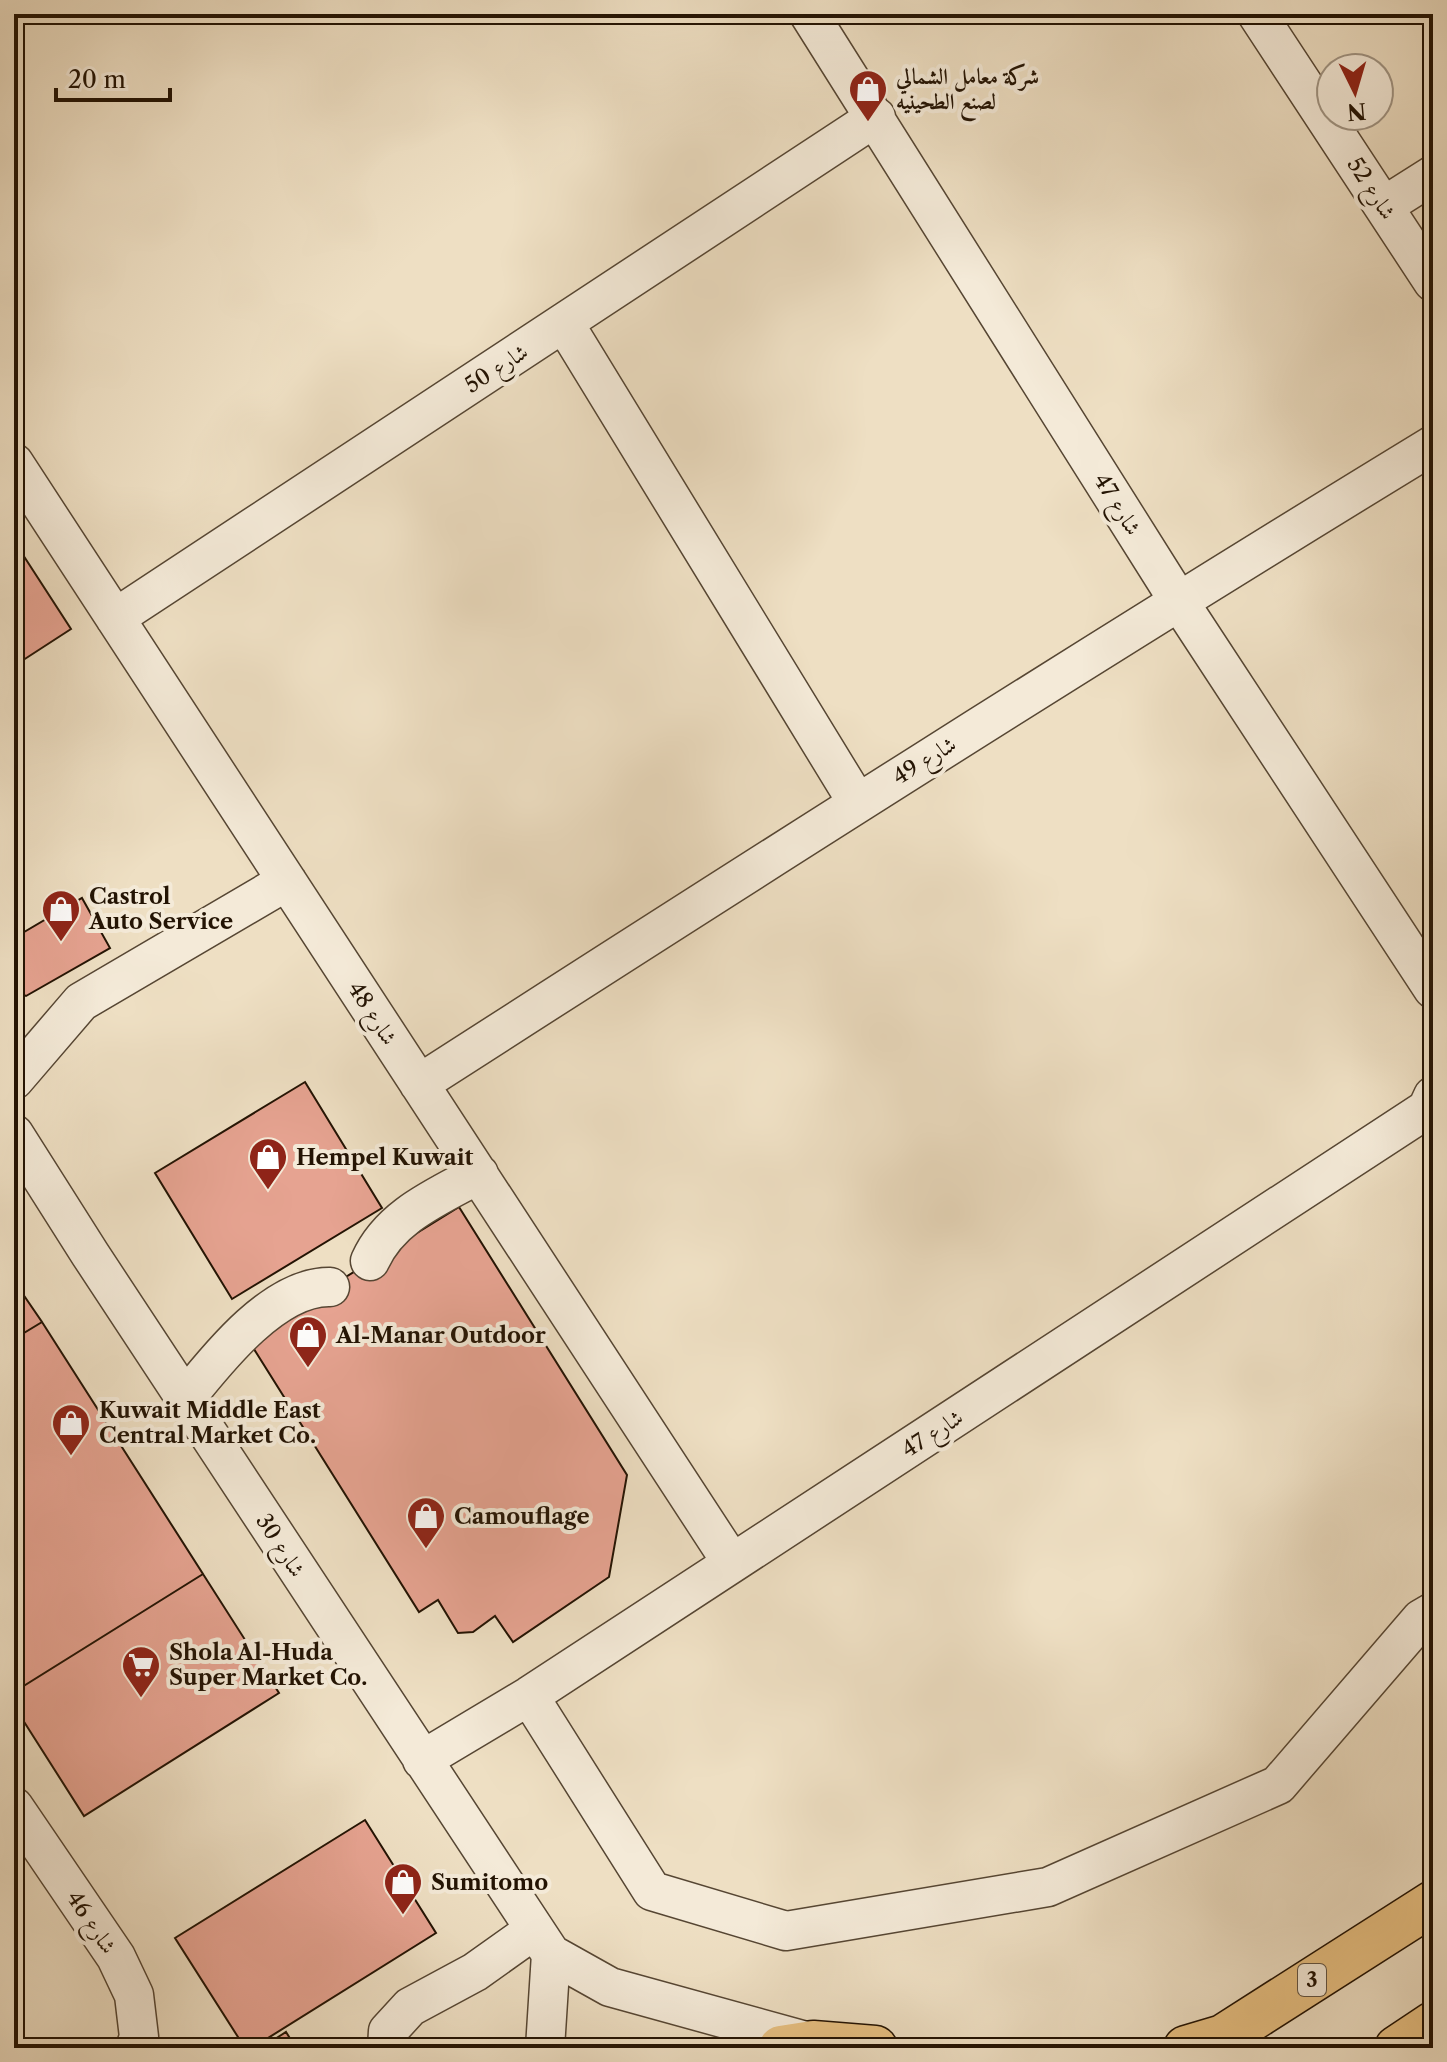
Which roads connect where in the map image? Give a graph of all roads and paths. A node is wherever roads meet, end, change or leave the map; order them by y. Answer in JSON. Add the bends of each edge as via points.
{"nodes":[{"id":1,"x":809,"y":14,"type":"edge"},
{"id":2,"x":1257,"y":14,"type":"edge"},
{"id":3,"x":876,"y":117,"type":"junction"},
{"id":4,"x":1433,"y":175,"type":"edge"},
{"id":5,"x":1384,"y":206,"type":"junction"},
{"id":6,"x":1433,"y":282,"type":"edge"},
{"id":7,"x":564,"y":323,"type":"junction"},
{"id":8,"x":1433,"y":445,"type":"edge"},
{"id":9,"x":14,"y":463,"type":"edge"},
{"id":10,"x":1178,"y":600,"type":"junction"},
{"id":11,"x":115,"y":618,"type":"junction"},
{"id":12,"x":857,"y":802,"type":"junction"},
{"id":13,"x":287,"y":881,"type":"junction"},
{"id":14,"x":1433,"y":989,"type":"edge"},
{"id":15,"x":14,"y":1080,"type":"edge"},
{"id":16,"x":419,"y":1084,"type":"junction"},
{"id":17,"x":1433,"y":1096,"type":"edge"},
{"id":18,"x":14,"y":1134,"type":"edge"},
{"id":19,"x":479,"y":1174,"type":"junction"},
{"id":20,"x":370,"y":1261,"type":"dead end"},
{"id":21,"x":330,"y":1287,"type":"dead end"},
{"id":22,"x":185,"y":1399,"type":"junction"},
{"id":23,"x":732,"y":1563,"type":"junction"},
{"id":24,"x":1433,"y":1612,"type":"edge"},
{"id":25,"x":529,"y":1696,"type":"junction"},
{"id":26,"x":422,"y":1760,"type":"junction"},
{"id":27,"x":14,"y":1807,"type":"edge"},
{"id":28,"x":1433,"y":1903,"type":"edge"},
{"id":29,"x":542,"y":1942,"type":"junction"},
{"id":30,"x":1433,"y":2024,"type":"edge"},
{"id":31,"x":797,"y":2045,"type":"edge"},
{"id":32,"x":135,"y":2048,"type":"edge"},
{"id":33,"x":387,"y":2048,"type":"edge"},
{"id":34,"x":545,"y":2048,"type":"edge"},
{"id":35,"x":875,"y":2048,"type":"edge"},
{"id":36,"x":1186,"y":2048,"type":"edge"},
{"id":37,"x":1397,"y":2048,"type":"edge"}],
"edges":[{"from":1,"to":3,"type":"street","name":"شارع 47"},
{"from":2,"to":5,"type":"street","name":"شارع 52"},
{"from":3,"to":7,"type":"street","name":"شارع 50"},
{"from":3,"to":10,"type":"street","name":"شارع 47"},
{"from":4,"to":5,"type":"street"},
{"from":5,"to":6,"type":"street","name":"شارع 52"},
{"from":7,"to":11,"type":"street","name":"شارع 50"},
{"from":7,"to":12,"type":"street"},
{"from":8,"to":10,"type":"street","name":"شارع 49"},
{"from":9,"to":11,"type":"street","name":"شارع 48"},
{"from":10,"to":12,"type":"street","name":"شارع 49"},
{"from":10,"to":14,"type":"street","name":"شارع 47"},
{"from":11,"to":13,"type":"street","name":"شارع 48"},
{"from":12,"to":16,"type":"street","name":"شارع 49"},
{"from":13,"to":15,"type":"street","via":[[81,1002]]},
{"from":13,"to":16,"type":"street","name":"شارع 48"},
{"from":16,"to":19,"type":"street","name":"شارع 48"},
{"from":17,"to":23,"type":"street","name":"شارع 47","via":[[1427,1109]]},
{"from":18,"to":22,"type":"street","name":"شارع 30"},
{"from":19,"to":20,"type":"street","via":[[422,1204],[391,1229]]},
{"from":19,"to":23,"type":"street","name":"شارع 48"},
{"from":21,"to":22,"type":"street","via":[[296,1294],[245,1331]]},
{"from":22,"to":26,"type":"street","name":"شارع 30"},
{"from":23,"to":25,"type":"street","name":"شارع 47"},
{"from":24,"to":25,"type":"street","via":[[1421,1619],[1278,1785],[1048,1887],[786,1931],[652,1891]]},
{"from":25,"to":26,"type":"street","name":"شارع 47"},
{"from":26,"to":29,"type":"street","name":"شارع 30"},
{"from":27,"to":32,"type":"street","name":"شارع 46","via":[[116,1957],[134,1995],[139,2037]]},
{"from":28,"to":36,"type":"main road","number":"3","via":[[1223,2037]]},
{"from":29,"to":31,"type":"street","name":"شارع 30","via":[[610,1987]]},
{"from":29,"to":33,"type":"street","via":[[410,2007],[388,2031]]},
{"from":29,"to":34,"type":"street"},
{"from":30,"to":37,"type":"main road"},
{"from":31,"to":35,"type":"main road"}]}
